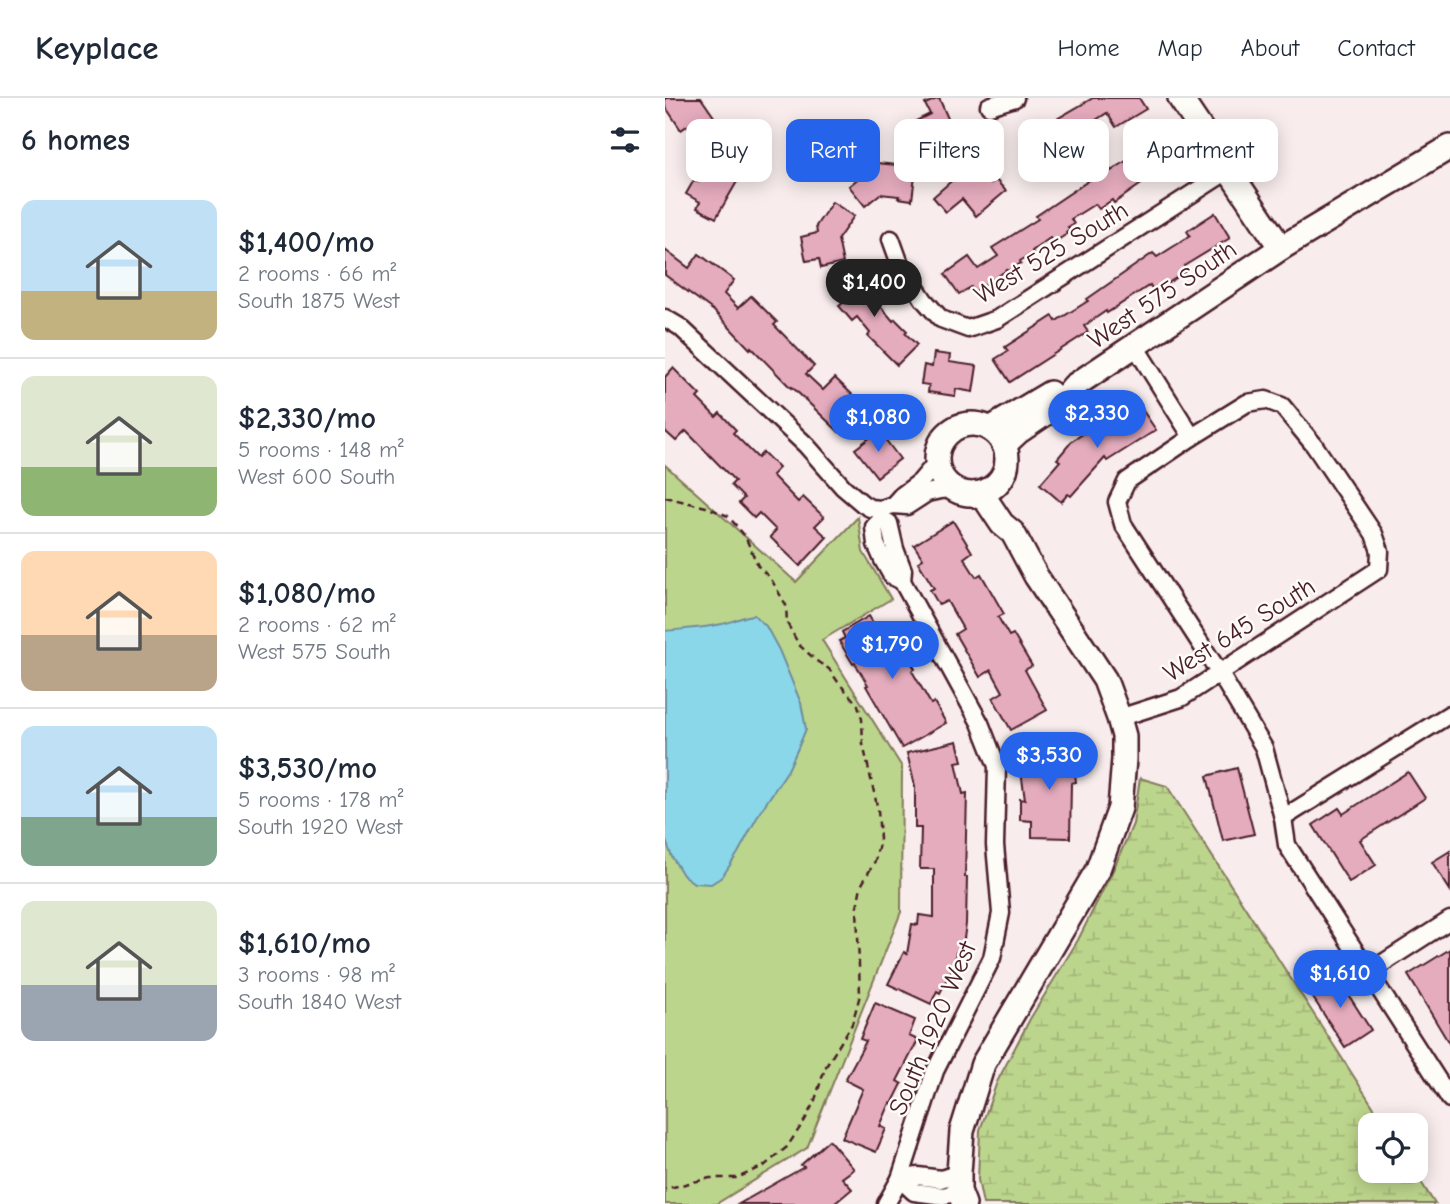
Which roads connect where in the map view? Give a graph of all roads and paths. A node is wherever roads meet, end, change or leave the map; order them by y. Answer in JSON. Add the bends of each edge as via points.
{"nodes":[{"id":1,"x":1015,"y":98,"type":"edge"},
{"id":2,"x":1180,"y":98,"type":"edge"},
{"id":3,"x":989,"y":106,"type":"dead end"},
{"id":4,"x":1194,"y":119,"type":"edge"},
{"id":5,"x":1450,"y":146,"type":"edge"},
{"id":6,"x":1210,"y":182,"type":"edge"},
{"id":7,"x":1237,"y":182,"type":"edge"},
{"id":8,"x":891,"y":239,"type":"dead end"},
{"id":9,"x":1282,"y":248,"type":"junction"},
{"id":10,"x":665,"y":318,"type":"edge"},
{"id":11,"x":1135,"y":346,"type":"junction"},
{"id":12,"x":997,"y":437,"type":"junction"},
{"id":13,"x":1192,"y":437,"type":"junction"},
{"id":14,"x":936,"y":463,"type":"junction"},
{"id":15,"x":1000,"y":480,"type":"junction"},
{"id":16,"x":963,"y":492,"type":"junction"},
{"id":17,"x":665,"y":497,"type":"edge"},
{"id":18,"x":885,"y":511,"type":"junction"},
{"id":19,"x":1013,"y":533,"type":"junction"},
{"id":20,"x":1219,"y":672,"type":"junction"},
{"id":21,"x":1450,"y":714,"type":"edge"},
{"id":22,"x":1119,"y":718,"type":"junction"},
{"id":23,"x":1283,"y":818,"type":"junction"},
{"id":24,"x":1450,"y":920,"type":"edge"},
{"id":25,"x":1369,"y":972,"type":"junction"},
{"id":26,"x":1444,"y":1075,"type":"edge"},
{"id":27,"x":1450,"y":1099,"type":"edge"},
{"id":28,"x":900,"y":1179,"type":"junction"},
{"id":29,"x":665,"y":1189,"type":"edge"},
{"id":30,"x":953,"y":1189,"type":"edge"},
{"id":31,"x":886,"y":1204,"type":"edge"}],
"edges":[{"from":1,"to":3,"type":"street"},
{"from":2,"to":4,"type":"street"},
{"from":5,"to":9,"type":"street","name":"West 575 South"},
{"from":6,"to":8,"type":"street","name":"West 525 South","via":[[997,319],[968,329],[941,319],[924,300],[900,264]]},
{"from":7,"to":9,"type":"street"},
{"from":9,"to":11,"type":"street","name":"West 575 South"},
{"from":10,"to":18,"type":"street","via":[[806,446],[852,496]]},
{"from":11,"to":12,"type":"street","name":"West 575 South","via":[[1074,386],[1058,405],[1018,432]]},
{"from":11,"to":13,"type":"street"},
{"from":12,"to":14,"type":"street","via":[[978,424],[959,426],[942,440]]},
{"from":12,"to":15,"type":"street","via":[[1007,457]]},
{"from":13,"to":20,"type":"street","via":[[1127,481],[1117,502],[1123,524]]},
{"from":13,"to":20,"type":"street","name":"West 645 South","via":[[1247,403],[1266,400],[1282,406],[1314,445],[1374,534],[1380,551],[1379,569]]},
{"from":14,"to":16,"type":"street","via":[[944,481]]},
{"from":14,"to":18,"type":"street"},
{"from":15,"to":16,"type":"street","via":[[992,488]]},
{"from":15,"to":19,"type":"street"},
{"from":16,"to":18,"type":"street","via":[[940,489],[907,506]]},
{"from":16,"to":19,"type":"street","via":[[986,500]]},
{"from":17,"to":29,"type":"path","via":[[728,516],[786,605],[787,623],[799,645],[829,669],[858,705],[880,839],[857,907],[860,995],[852,1024],[825,1068],[806,1120],[787,1147],[764,1166],[737,1178],[710,1178]]},
{"from":18,"to":28,"type":"street","name":"South 1920 West","via":[[874,527],[876,544],[892,576],[902,581],[980,723],[997,766],[995,845],[1001,913],[992,958],[935,1072]]},
{"from":19,"to":22,"type":"street","via":[[1105,680]]},
{"from":20,"to":22,"type":"street","name":"West 645 South","via":[[1181,698]]},
{"from":20,"to":23,"type":"street","via":[[1264,748]]},
{"from":21,"to":23,"type":"street"},
{"from":22,"to":30,"type":"street","via":[[1124,759],[1120,808],[1098,869],[983,1064],[962,1131]]},
{"from":23,"to":25,"type":"street","via":[[1287,845]]},
{"from":24,"to":25,"type":"street"},
{"from":25,"to":26,"type":"street"},
{"from":26,"to":27,"type":"street"},
{"from":28,"to":30,"type":"street","via":[[913,1192]]},
{"from":28,"to":31,"type":"street","name":"South 1920 West"}]}
